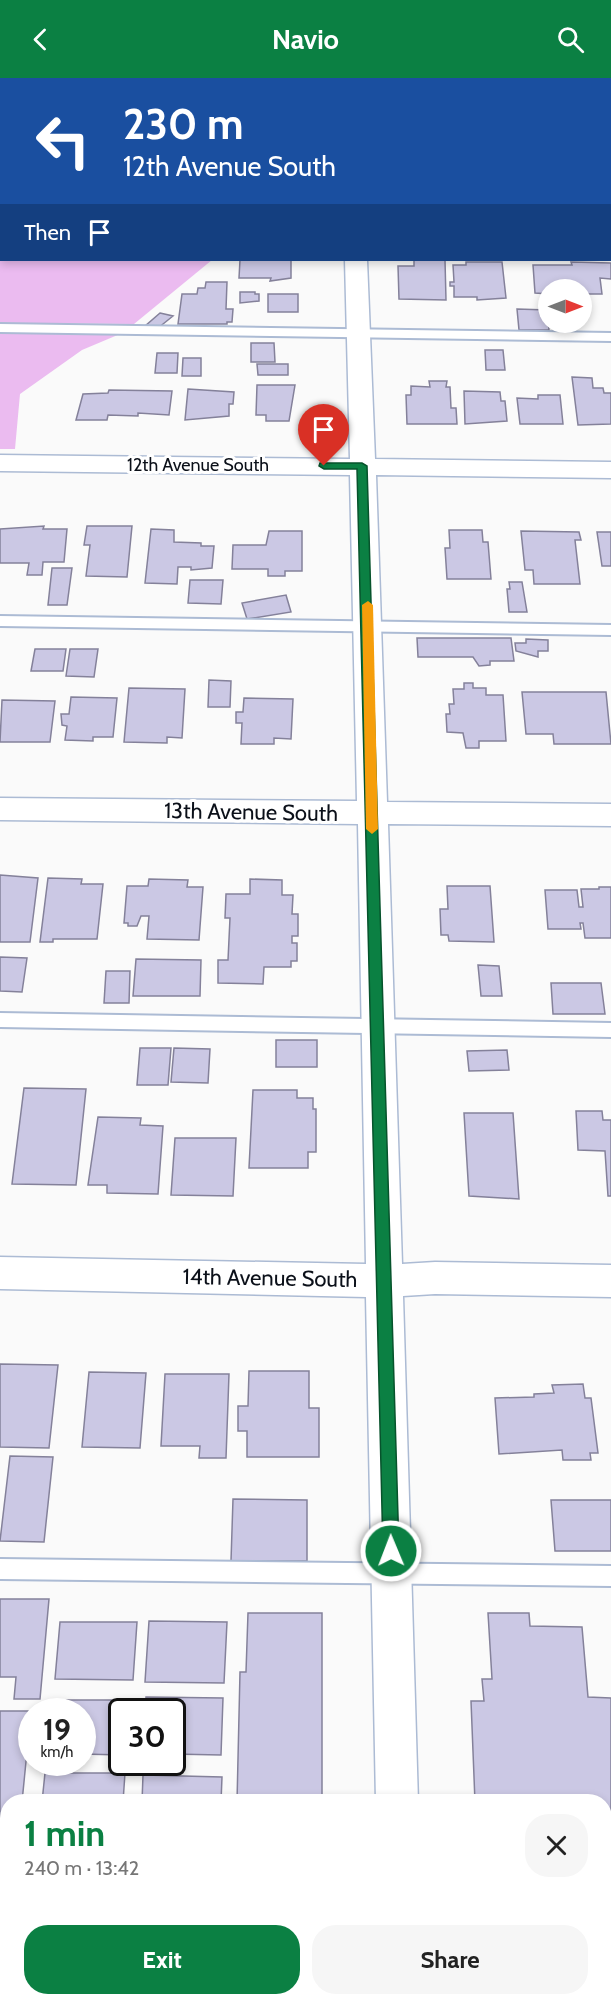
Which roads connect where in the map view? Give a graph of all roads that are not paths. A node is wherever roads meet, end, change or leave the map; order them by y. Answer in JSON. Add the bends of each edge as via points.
{"nodes":[{"id":1,"x":356,"y":261,"type":"edge"},
{"id":2,"x":0,"y":328,"type":"edge"},
{"id":3,"x":359,"y":333,"type":"junction"},
{"id":4,"x":611,"y":337,"type":"edge"},
{"id":5,"x":0,"y":463,"type":"edge"},
{"id":6,"x":362,"y":466,"type":"junction"},
{"id":7,"x":611,"y":470,"type":"edge"},
{"id":8,"x":0,"y":621,"type":"edge"},
{"id":9,"x":368,"y":626,"type":"junction"},
{"id":10,"x":611,"y":630,"type":"edge"},
{"id":11,"x":0,"y":809,"type":"edge"},
{"id":12,"x":371,"y":813,"type":"junction"},
{"id":13,"x":611,"y":815,"type":"edge"},
{"id":14,"x":0,"y":1020,"type":"edge"},
{"id":15,"x":378,"y":1027,"type":"junction"},
{"id":16,"x":611,"y":1030,"type":"edge"},
{"id":17,"x":0,"y":1274,"type":"edge"},
{"id":18,"x":385,"y":1281,"type":"junction"},
{"id":19,"x":611,"y":1281,"type":"edge"},
{"id":20,"x":0,"y":1569,"type":"edge"},
{"id":21,"x":391,"y":1574,"type":"junction"},
{"id":22,"x":611,"y":1576,"type":"edge"},
{"id":23,"x":397,"y":1794,"type":"edge"}],
"edges":[{"from":1,"to":3,"type":"street"},
{"from":2,"to":3,"type":"lane"},
{"from":3,"to":4,"type":"lane"},
{"from":3,"to":6,"type":"street"},
{"from":5,"to":6,"type":"street","name":"12th Avenue South"},
{"from":6,"to":7,"type":"street","name":"12th Avenue South"},
{"from":6,"to":9,"type":"street"},
{"from":8,"to":9,"type":"lane"},
{"from":9,"to":10,"type":"lane"},
{"from":9,"to":12,"type":"street"},
{"from":11,"to":12,"type":"street","name":"13th Avenue South"},
{"from":12,"to":13,"type":"street","name":"13th Avenue South"},
{"from":12,"to":15,"type":"street"},
{"from":14,"to":15,"type":"lane"},
{"from":15,"to":16,"type":"lane"},
{"from":15,"to":18,"type":"street"},
{"from":17,"to":18,"type":"street","name":"14th Avenue South"},
{"from":18,"to":19,"type":"street","name":"14th Avenue South"},
{"from":18,"to":21,"type":"street"},
{"from":20,"to":21,"type":"lane"},
{"from":21,"to":22,"type":"lane"},
{"from":21,"to":23,"type":"street"}]}
